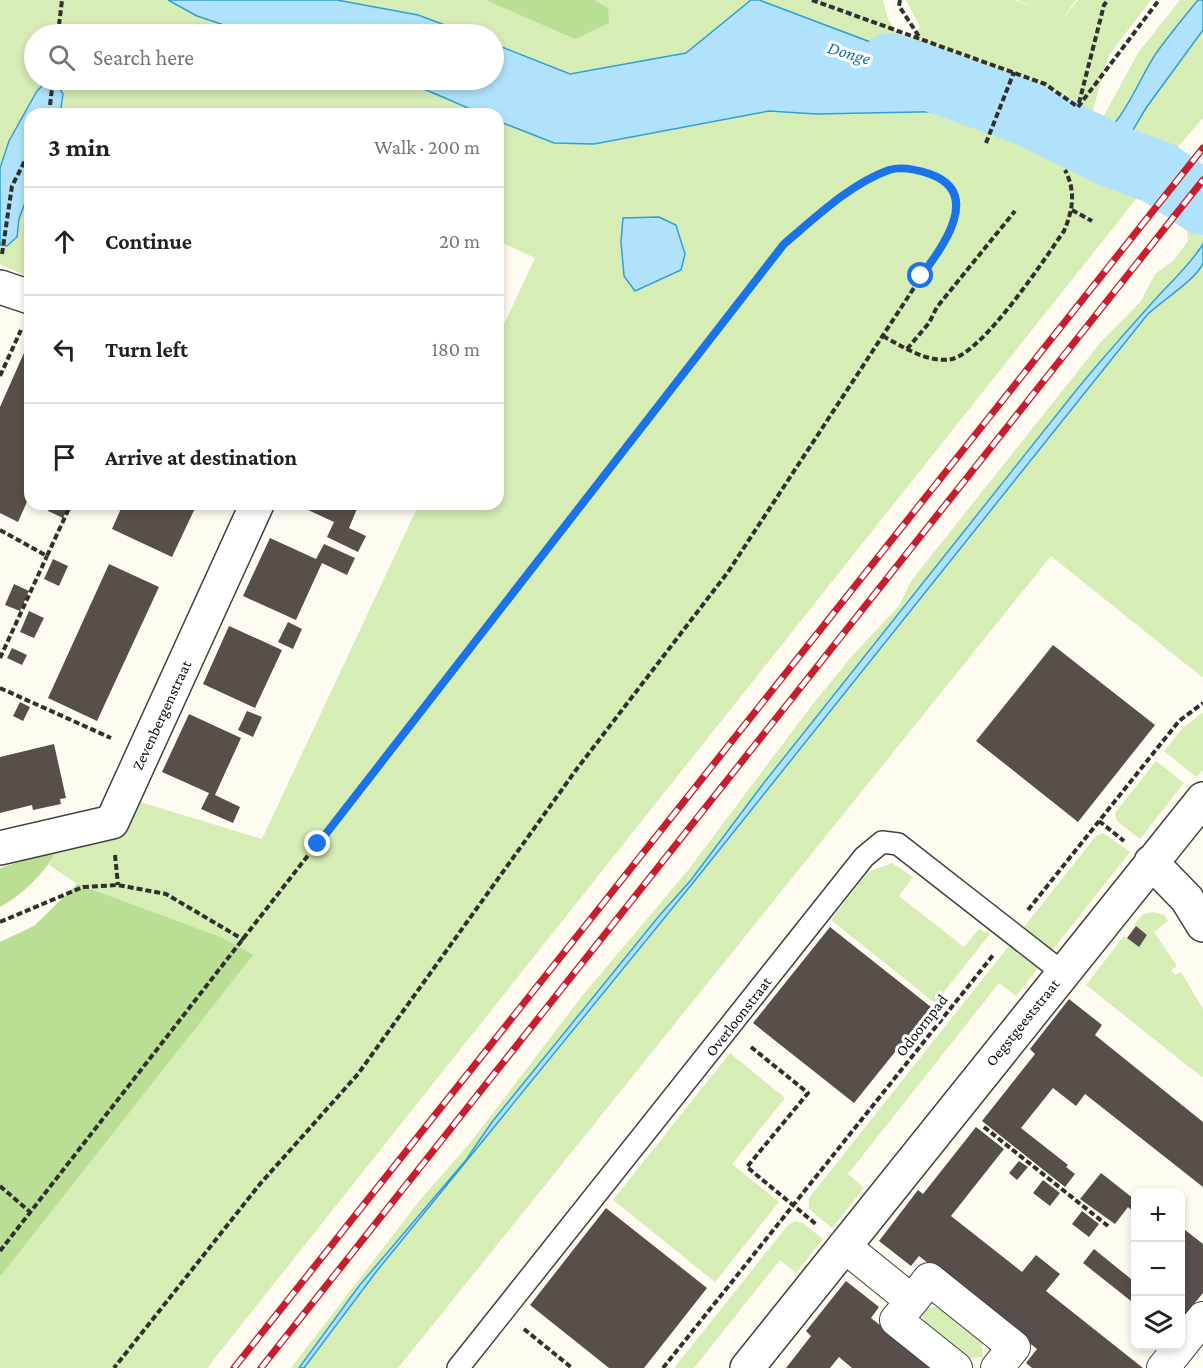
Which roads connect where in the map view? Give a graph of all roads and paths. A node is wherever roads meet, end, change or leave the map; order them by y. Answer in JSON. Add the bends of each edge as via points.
{"nodes":[{"id":1,"x":62,"y":0,"type":"edge"},
{"id":2,"x":812,"y":0,"type":"edge"},
{"id":3,"x":900,"y":0,"type":"edge"},
{"id":4,"x":1108,"y":0,"type":"edge"},
{"id":5,"x":1158,"y":0,"type":"edge"},
{"id":6,"x":59,"y":24,"type":"edge"},
{"id":7,"x":921,"y":39,"type":"junction"},
{"id":8,"x":1014,"y":72,"type":"junction"},
{"id":9,"x":52,"y":90,"type":"edge"},
{"id":10,"x":1078,"y":107,"type":"junction"},
{"id":11,"x":50,"y":108,"type":"edge"},
{"id":12,"x":986,"y":143,"type":"dead end"},
{"id":13,"x":24,"y":163,"type":"edge"},
{"id":14,"x":1065,"y":170,"type":"dead end"},
{"id":15,"x":1072,"y":210,"type":"junction"},
{"id":16,"x":1015,"y":211,"type":"dead end"},
{"id":17,"x":1092,"y":221,"type":"dead end"},
{"id":18,"x":1,"y":271,"type":"edge"},
{"id":19,"x":24,"y":303,"type":"edge"},
{"id":20,"x":24,"y":318,"type":"edge"},
{"id":21,"x":883,"y":336,"type":"junction"},
{"id":22,"x":907,"y":349,"type":"junction"},
{"id":23,"x":0,"y":376,"type":"edge"},
{"id":24,"x":68,"y":510,"type":"edge"},
{"id":25,"x":254,"y":510,"type":"edge"},
{"id":26,"x":0,"y":530,"type":"edge"},
{"id":27,"x":47,"y":556,"type":"junction"},
{"id":28,"x":0,"y":658,"type":"edge"},
{"id":29,"x":0,"y":688,"type":"edge"},
{"id":30,"x":1203,"y":703,"type":"edge"},
{"id":31,"x":144,"y":753,"type":"junction"},
{"id":32,"x":1203,"y":799,"type":"edge"},
{"id":33,"x":0,"y":848,"type":"edge"},
{"id":34,"x":1151,"y":862,"type":"junction"},
{"id":35,"x":0,"y":922,"type":"edge"},
{"id":36,"x":1203,"y":925,"type":"edge"},
{"id":37,"x":1012,"y":931,"type":"junction"},
{"id":38,"x":243,"y":940,"type":"junction"},
{"id":39,"x":1062,"y":972,"type":"junction"},
{"id":40,"x":728,"y":1028,"type":"junction"},
{"id":41,"x":956,"y":1105,"type":"junction"},
{"id":42,"x":0,"y":1186,"type":"edge"},
{"id":43,"x":794,"y":1205,"type":"junction"},
{"id":44,"x":30,"y":1212,"type":"junction"},
{"id":45,"x":1108,"y":1226,"type":"dead end"},
{"id":46,"x":844,"y":1246,"type":"junction"},
{"id":47,"x":0,"y":1251,"type":"edge"},
{"id":48,"x":912,"y":1301,"type":"junction"},
{"id":49,"x":503,"y":1312,"type":"junction"},
{"id":50,"x":1203,"y":1318,"type":"edge"},
{"id":51,"x":114,"y":1368,"type":"edge"},
{"id":52,"x":458,"y":1368,"type":"edge"},
{"id":53,"x":572,"y":1368,"type":"edge"},
{"id":54,"x":663,"y":1368,"type":"edge"},
{"id":55,"x":747,"y":1368,"type":"edge"},
{"id":56,"x":956,"y":1368,"type":"edge"},
{"id":57,"x":997,"y":1368,"type":"edge"},
{"id":58,"x":1162,"y":1368,"type":"edge"}],
"edges":[{"from":1,"to":6,"type":"path"},
{"from":2,"to":7,"type":"path"},
{"from":3,"to":7,"type":"path","via":[[899,6]]},
{"from":4,"to":10,"type":"path"},
{"from":5,"to":10,"type":"path"},
{"from":7,"to":8,"type":"path"},
{"from":8,"to":10,"type":"path","via":[[1045,84]]},
{"from":8,"to":12,"type":"path"},
{"from":9,"to":11,"type":"path"},
{"from":13,"to":18,"type":"path","via":[[12,186]]},
{"from":14,"to":15,"type":"path","via":[[1072,183]]},
{"from":15,"to":17,"type":"path"},
{"from":15,"to":22,"type":"path","via":[[1059,239],[975,346],[952,359]]},
{"from":16,"to":22,"type":"path"},
{"from":18,"to":19,"type":"street"},
{"from":20,"to":23,"type":"path"},
{"from":21,"to":22,"type":"path"},
{"from":21,"to":38,"type":"path","via":[[946,239],[957,215],[952,190],[934,176],[912,169],[891,169],[861,184],[784,244]]},
{"from":21,"to":51,"type":"path","via":[[728,572],[576,770],[358,1074],[260,1184]]},
{"from":24,"to":27,"type":"path"},
{"from":25,"to":31,"type":"street","name":"Zevenbergenstraat"},
{"from":26,"to":27,"type":"path"},
{"from":27,"to":28,"type":"path"},
{"from":29,"to":31,"type":"path"},
{"from":30,"to":37,"type":"path","name":"Odoornpad","via":[[1179,721]]},
{"from":31,"to":33,"type":"street","name":"Zevenbergenstraat","via":[[112,822]]},
{"from":32,"to":34,"type":"street","name":"Oegstgeeststraat"},
{"from":34,"to":36,"type":"street","via":[[1187,899]]},
{"from":34,"to":39,"type":"street","name":"Oegstgeeststraat"},
{"from":35,"to":38,"type":"path","via":[[83,887],[118,885],[166,894]]},
{"from":37,"to":39,"type":"lane","name":"Overloonstraat"},
{"from":37,"to":40,"type":"lane","name":"Overloonstraat","via":[[898,844],[882,842],[864,857]]},
{"from":37,"to":43,"type":"path","name":"Odoornpad"},
{"from":38,"to":44,"type":"path"},
{"from":39,"to":41,"type":"street","name":"Oegstgeeststraat"},
{"from":40,"to":43,"type":"path","via":[[808,1093],[747,1167]]},
{"from":40,"to":49,"type":"lane","name":"Overloonstraat"},
{"from":41,"to":45,"type":"path"},
{"from":41,"to":46,"type":"street","name":"Oegstgeeststraat"},
{"from":42,"to":44,"type":"path"},
{"from":43,"to":54,"type":"path","name":"Odoornpad"},
{"from":44,"to":47,"type":"path"},
{"from":46,"to":48,"type":"street"},
{"from":46,"to":55,"type":"street","name":"Oegstgeeststraat"},
{"from":48,"to":56,"type":"street","via":[[896,1320]]},
{"from":48,"to":57,"type":"street","via":[[929,1279],[1014,1347]]},
{"from":49,"to":52,"type":"lane","name":"Overloonstraat"},
{"from":49,"to":53,"type":"path"},
{"from":50,"to":58,"type":"street"}]}
